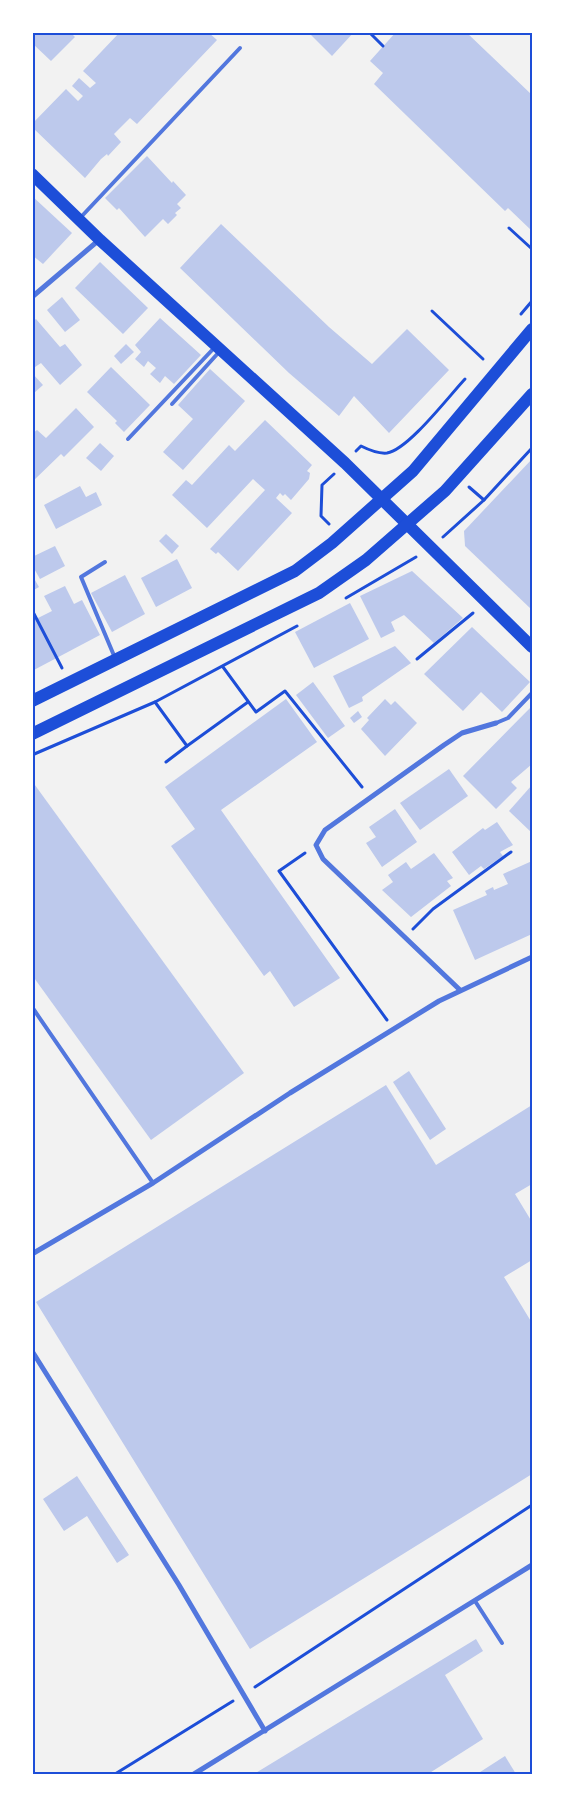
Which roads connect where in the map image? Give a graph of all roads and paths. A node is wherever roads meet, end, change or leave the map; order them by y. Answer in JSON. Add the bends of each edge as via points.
{"nodes":[{"id":1,"x":369,"y":32,"type":"edge"},
{"id":2,"x":383,"y":46,"type":"dead end"},
{"id":3,"x":240,"y":48,"type":"dead end"},
{"id":4,"x":32,"y":174,"type":"edge"},
{"id":5,"x":80,"y":219,"type":"junction"},
{"id":6,"x":509,"y":228,"type":"dead end"},
{"id":7,"x":100,"y":240,"type":"junction"},
{"id":8,"x":532,"y":249,"type":"edge"},
{"id":9,"x":32,"y":297,"type":"edge"},
{"id":10,"x":532,"y":301,"type":"edge"},
{"id":11,"x":432,"y":311,"type":"dead end"},
{"id":12,"x":520,"y":315,"type":"dead end"},
{"id":13,"x":532,"y":329,"type":"edge"},
{"id":14,"x":219,"y":347,"type":"junction"},
{"id":15,"x":489,"y":352,"type":"dead end"},
{"id":16,"x":483,"y":359,"type":"junction"},
{"id":17,"x":476,"y":366,"type":"dead end"},
{"id":18,"x":470,"y":373,"type":"dead end"},
{"id":19,"x":532,"y":394,"type":"edge"},
{"id":20,"x":172,"y":404,"type":"dead end"},
{"id":21,"x":128,"y":439,"type":"dead end"},
{"id":22,"x":532,"y":448,"type":"edge"},
{"id":23,"x":345,"y":463,"type":"junction"},
{"id":24,"x":382,"y":499,"type":"junction"},
{"id":25,"x":409,"y":524,"type":"junction"},
{"id":26,"x":341,"y":536,"type":"junction"},
{"id":27,"x":432,"y":547,"type":"junction"},
{"id":28,"x":366,"y":560,"type":"junction"},
{"id":29,"x":105,"y":562,"type":"dead end"},
{"id":30,"x":383,"y":577,"type":"junction"},
{"id":31,"x":340,"y":601,"type":"dead end"},
{"id":32,"x":486,"y":601,"type":"junction"},
{"id":33,"x":32,"y":610,"type":"edge"},
{"id":34,"x":305,"y":621,"type":"dead end"},
{"id":35,"x":532,"y":647,"type":"edge"},
{"id":36,"x":417,"y":659,"type":"dead end"},
{"id":37,"x":116,"y":660,"type":"junction"},
{"id":38,"x":223,"y":666,"type":"junction"},
{"id":39,"x":70,"y":682,"type":"junction"},
{"id":40,"x":532,"y":693,"type":"edge"},
{"id":41,"x":32,"y":701,"type":"edge"},
{"id":42,"x":155,"y":702,"type":"junction"},
{"id":43,"x":248,"y":702,"type":"junction"},
{"id":44,"x":496,"y":723,"type":"joint"},
{"id":45,"x":32,"y":734,"type":"edge"},
{"id":46,"x":187,"y":746,"type":"junction"},
{"id":47,"x":32,"y":755,"type":"edge"},
{"id":48,"x":166,"y":762,"type":"dead end"},
{"id":49,"x":371,"y":797,"type":"junction"},
{"id":50,"x":316,"y":845,"type":"junction"},
{"id":51,"x":511,"y":852,"type":"dead end"},
{"id":52,"x":406,"y":937,"type":"junction"},
{"id":53,"x":532,"y":957,"type":"edge"},
{"id":54,"x":460,"y":990,"type":"junction"},
{"id":55,"x":32,"y":1006,"type":"edge"},
{"id":56,"x":393,"y":1028,"type":"junction"},
{"id":57,"x":153,"y":1184,"type":"junction"},
{"id":58,"x":32,"y":1254,"type":"edge"},
{"id":59,"x":32,"y":1351,"type":"edge"},
{"id":60,"x":532,"y":1505,"type":"edge"},
{"id":61,"x":532,"y":1565,"type":"edge"},
{"id":62,"x":475,"y":1601,"type":"junction"},
{"id":63,"x":502,"y":1643,"type":"dead end"},
{"id":64,"x":244,"y":1694,"type":"junction"},
{"id":65,"x":265,"y":1731,"type":"junction"},
{"id":66,"x":115,"y":1774,"type":"edge"},
{"id":67,"x":194,"y":1774,"type":"edge"}],
"edges":[{"from":1,"to":2,"type":"path"},
{"from":3,"to":5,"type":"lane"},
{"from":4,"to":5,"type":"main road"},
{"from":5,"to":7,"type":"main road"},
{"from":6,"to":8,"type":"path"},
{"from":7,"to":9,"type":"street"},
{"from":7,"to":14,"type":"main road"},
{"from":10,"to":12,"type":"path"},
{"from":11,"to":16,"type":"path"},
{"from":13,"to":24,"type":"main road","via":[[430,452]]},
{"from":14,"to":20,"type":"lane"},
{"from":14,"to":21,"type":"lane"},
{"from":14,"to":23,"type":"main road"},
{"from":15,"to":16,"type":"path"},
{"from":16,"to":17,"type":"path"},
{"from":18,"to":23,"type":"path","via":[[404,446],[387,453],[373,452],[361,446]]},
{"from":19,"to":25,"type":"main road","via":[[458,477]]},
{"from":22,"to":27,"type":"path","via":[[484,500]]},
{"from":23,"to":24,"type":"main road"},
{"from":23,"to":26,"type":"path","via":[[322,485],[321,516]]},
{"from":24,"to":25,"type":"main road"},
{"from":24,"to":26,"type":"main road"},
{"from":25,"to":27,"type":"main road"},
{"from":25,"to":28,"type":"main road"},
{"from":26,"to":37,"type":"main road","via":[[295,571]]},
{"from":27,"to":30,"type":"path"},
{"from":27,"to":32,"type":"main road"},
{"from":28,"to":30,"type":"path"},
{"from":28,"to":45,"type":"main road","via":[[318,593]]},
{"from":29,"to":37,"type":"lane","via":[[81,577]]},
{"from":30,"to":31,"type":"path"},
{"from":32,"to":35,"type":"main road"},
{"from":32,"to":36,"type":"path"},
{"from":33,"to":39,"type":"path"},
{"from":34,"to":38,"type":"path"},
{"from":37,"to":39,"type":"main road"},
{"from":38,"to":42,"type":"path"},
{"from":38,"to":43,"type":"path"},
{"from":39,"to":41,"type":"main road"},
{"from":40,"to":44,"type":"lane","via":[[508,718]]},
{"from":42,"to":46,"type":"path"},
{"from":42,"to":47,"type":"path"},
{"from":43,"to":46,"type":"path"},
{"from":43,"to":49,"type":"path","via":[[256,712],[286,691]]},
{"from":44,"to":49,"type":"street","via":[[462,733]]},
{"from":46,"to":48,"type":"path"},
{"from":49,"to":50,"type":"street","via":[[325,830]]},
{"from":50,"to":52,"type":"street","via":[[323,859]]},
{"from":50,"to":56,"type":"path","via":[[279,871]]},
{"from":51,"to":52,"type":"path","via":[[434,909]]},
{"from":52,"to":54,"type":"street"},
{"from":53,"to":54,"type":"street"},
{"from":54,"to":56,"type":"street"},
{"from":55,"to":57,"type":"lane"},
{"from":56,"to":57,"type":"street"},
{"from":57,"to":58,"type":"street"},
{"from":59,"to":64,"type":"street"},
{"from":60,"to":64,"type":"path"},
{"from":61,"to":62,"type":"street"},
{"from":62,"to":63,"type":"lane"},
{"from":62,"to":65,"type":"street"},
{"from":64,"to":65,"type":"street"},
{"from":64,"to":66,"type":"path"},
{"from":65,"to":67,"type":"street"}]}
